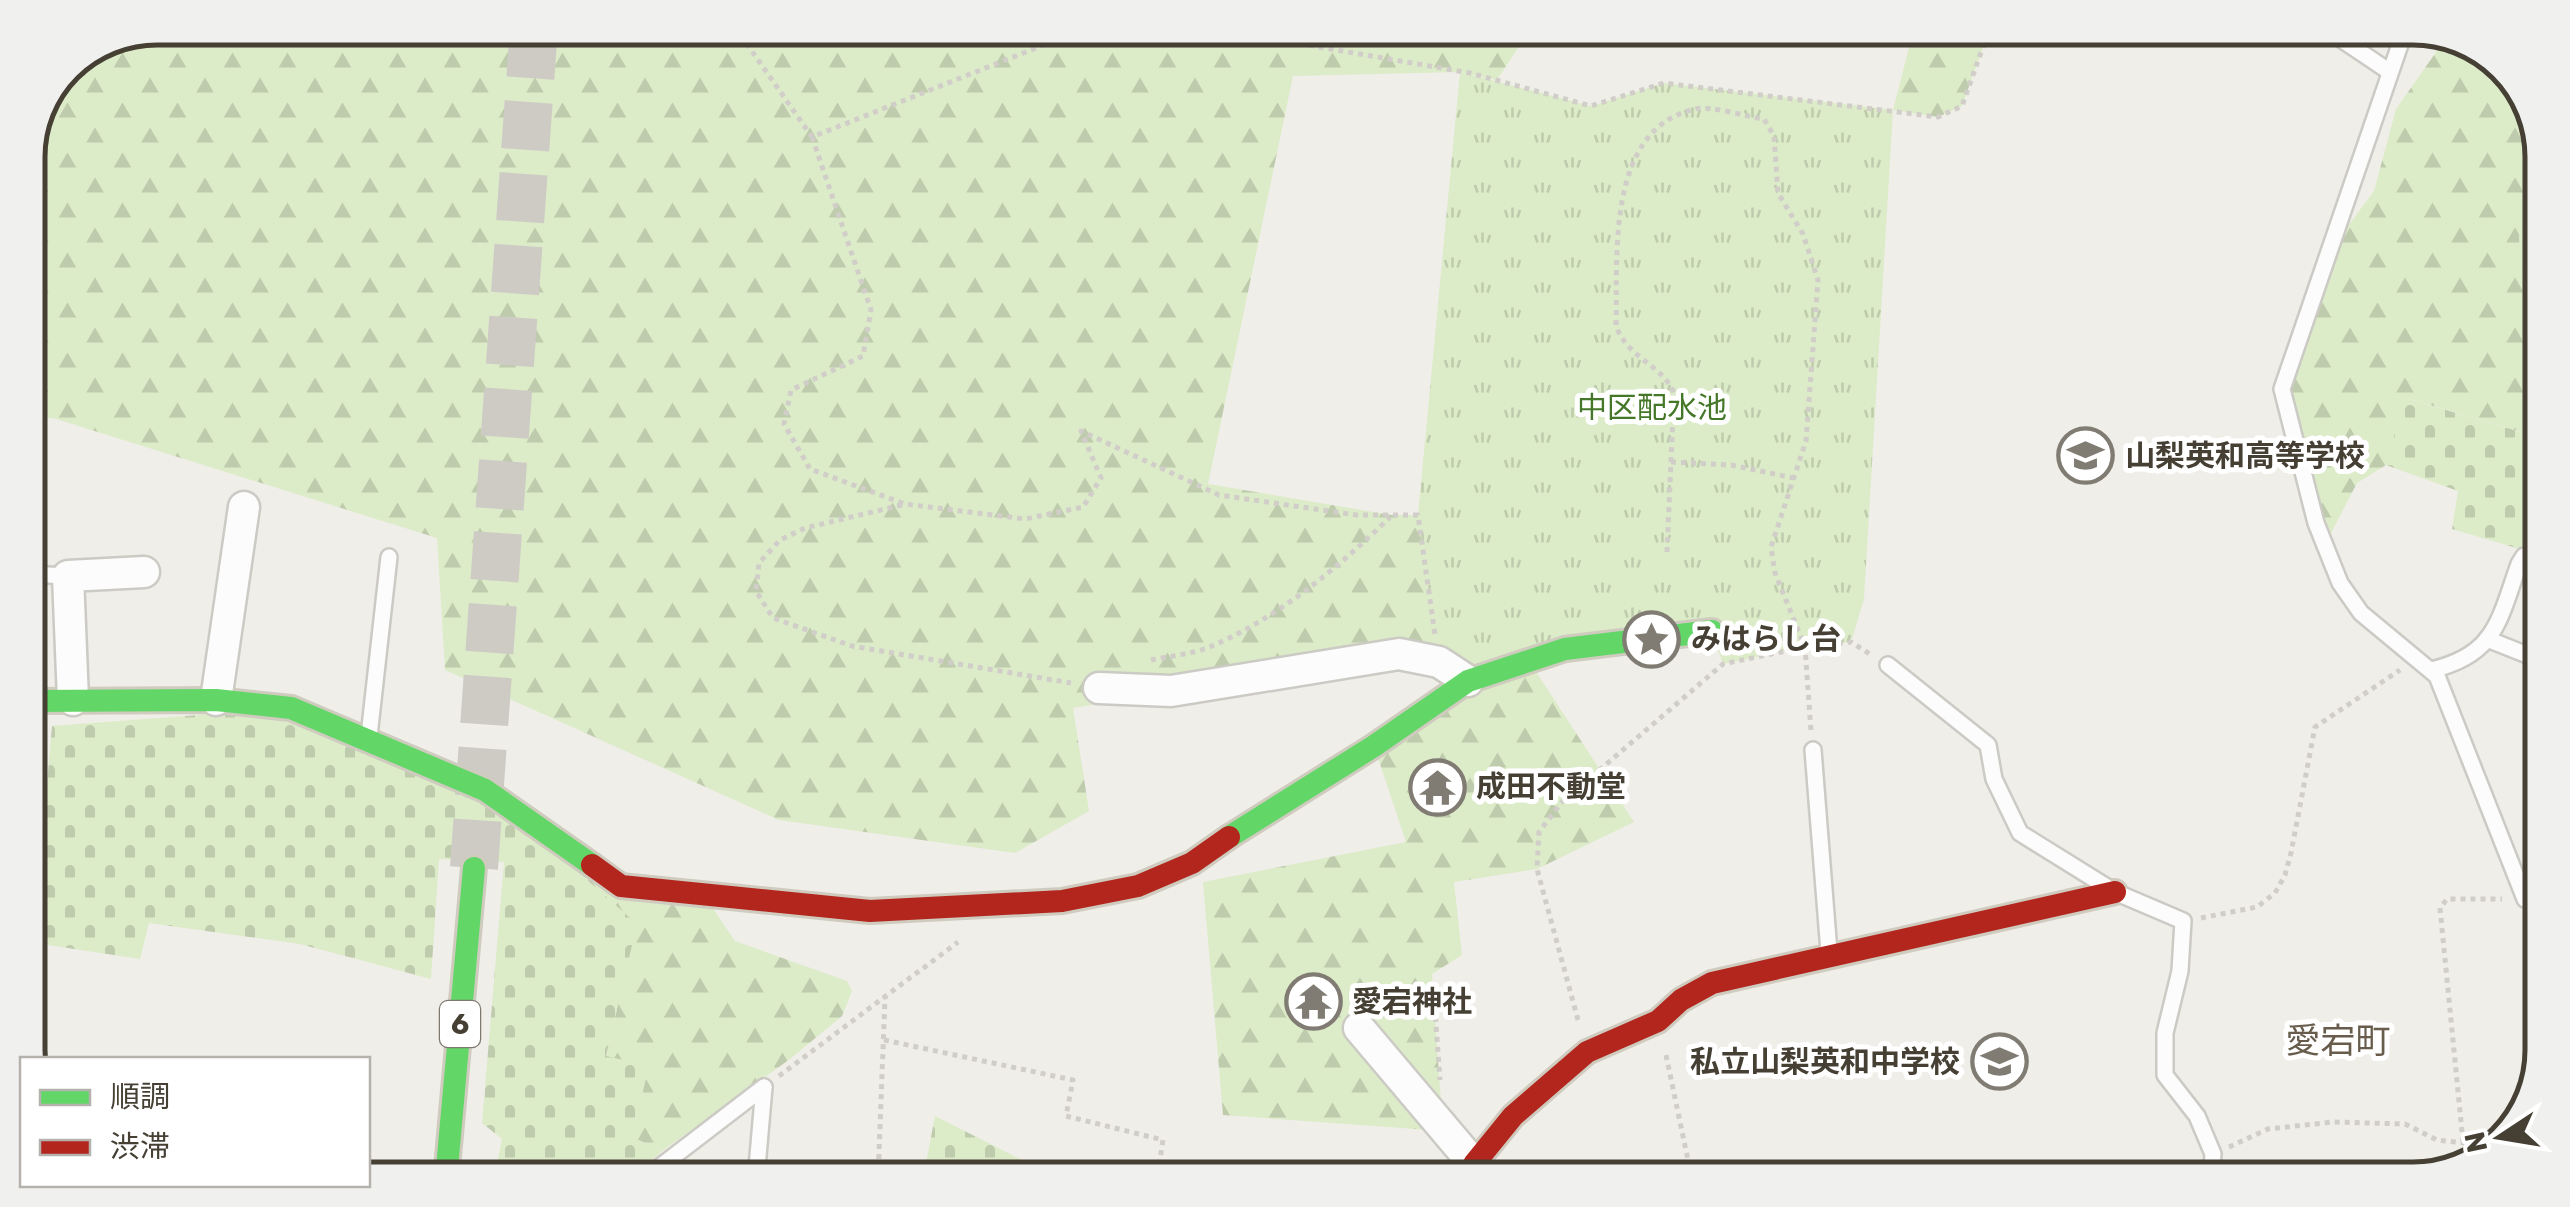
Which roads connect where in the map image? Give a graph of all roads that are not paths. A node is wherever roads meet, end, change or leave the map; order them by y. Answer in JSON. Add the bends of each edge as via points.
{"nodes":[{"id":1,"x":2349,"y":45,"type":"edge"},
{"id":2,"x":2400,"y":45,"type":"edge"},
{"id":3,"x":2390,"y":72,"type":"junction"},
{"id":4,"x":244,"y":507,"type":"dead end"},
{"id":5,"x":2525,"y":556,"type":"edge"},
{"id":6,"x":389,"y":557,"type":"dead end"},
{"id":7,"x":144,"y":572,"type":"dead end"},
{"id":8,"x":45,"y":575,"type":"edge"},
{"id":9,"x":68,"y":576,"type":"junction"},
{"id":10,"x":1712,"y":631,"type":"dead end"},
{"id":11,"x":2487,"y":639,"type":"junction"},
{"id":12,"x":2525,"y":654,"type":"edge"},
{"id":13,"x":2426,"y":665,"type":"junction"},
{"id":14,"x":1888,"y":666,"type":"dead end"},
{"id":15,"x":1468,"y":680,"type":"junction"},
{"id":16,"x":1099,"y":688,"type":"road end"},
{"id":17,"x":73,"y":700,"type":"junction"},
{"id":18,"x":216,"y":700,"type":"junction"},
{"id":19,"x":45,"y":701,"type":"edge"},
{"id":20,"x":368,"y":740,"type":"junction"},
{"id":21,"x":1813,"y":750,"type":"road end"},
{"id":22,"x":474,"y":868,"type":"tunnel mouth"},
{"id":23,"x":2525,"y":890,"type":"edge"},
{"id":24,"x":2115,"y":892,"type":"junction"},
{"id":25,"x":1829,"y":956,"type":"junction"},
{"id":26,"x":1359,"y":1028,"type":"dead end"},
{"id":27,"x":448,"y":1162,"type":"edge"},
{"id":28,"x":667,"y":1162,"type":"edge"},
{"id":29,"x":758,"y":1162,"type":"edge"},
{"id":30,"x":1467,"y":1162,"type":"edge"},
{"id":31,"x":1481,"y":1162,"type":"edge"},
{"id":32,"x":2212,"y":1162,"type":"edge"}],
"edges":[{"from":1,"to":3,"type":"lane"},
{"from":2,"to":3,"type":"lane"},
{"from":3,"to":13,"type":"lane","via":[[2282,389],[2316,522],[2340,583],[2361,614]]},
{"from":4,"to":18,"type":"street"},
{"from":5,"to":11,"type":"lane"},
{"from":6,"to":20,"type":"lane"},
{"from":7,"to":9,"type":"street"},
{"from":8,"to":9,"type":"lane"},
{"from":9,"to":17,"type":"street"},
{"from":10,"to":15,"type":"street","via":[[1565,649]]},
{"from":11,"to":12,"type":"lane"},
{"from":11,"to":13,"type":"lane","via":[[2456,664]]},
{"from":13,"to":23,"type":"lane"},
{"from":14,"to":24,"type":"lane","via":[[1988,745],[1994,779],[2020,833]]},
{"from":15,"to":16,"type":"street","via":[[1439,662],[1399,654],[1171,691]]},
{"from":15,"to":20,"type":"street","via":[[1192,862],[1138,886],[1014,904],[870,911],[620,886],[485,790]]},
{"from":17,"to":18,"type":"street"},
{"from":17,"to":19,"type":"street"},
{"from":18,"to":20,"type":"street","via":[[291,708]]},
{"from":21,"to":25,"type":"lane"},
{"from":22,"to":27,"type":"street","number":"6"},
{"from":24,"to":25,"type":"street"},
{"from":24,"to":32,"type":"lane","via":[[2183,921],[2165,1033],[2166,1074],[2198,1116]]},
{"from":25,"to":31,"type":"street","via":[[1712,984],[1658,1021],[1587,1052],[1513,1116]]},
{"from":26,"to":30,"type":"street"},
{"from":28,"to":29,"type":"lane","via":[[764,1087]]}]}
